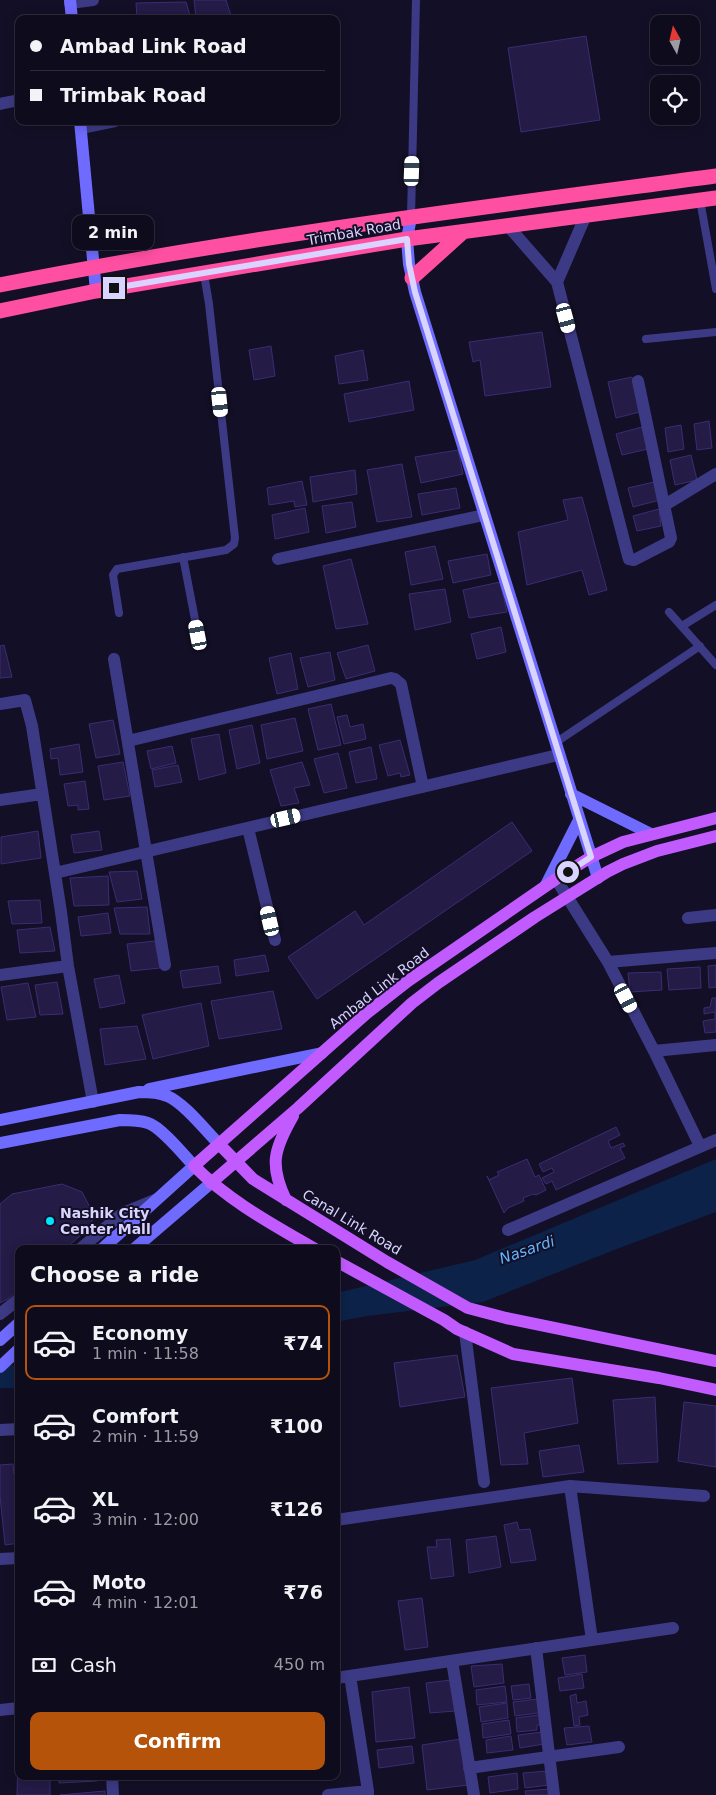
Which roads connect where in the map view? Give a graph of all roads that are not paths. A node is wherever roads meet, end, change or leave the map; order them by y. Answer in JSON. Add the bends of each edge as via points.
{"nodes":[{"id":1,"x":93,"y":0,"type":"edge"},
{"id":2,"x":416,"y":0,"type":"edge"},
{"id":3,"x":70,"y":2,"type":"edge"},
{"id":4,"x":72,"y":15,"type":"edge"},
{"id":5,"x":15,"y":101,"type":"edge"},
{"id":6,"x":0,"y":104,"type":"edge"},
{"id":7,"x":80,"y":125,"type":"edge"},
{"id":8,"x":716,"y":176,"type":"edge"},
{"id":9,"x":716,"y":198,"type":"edge"},
{"id":10,"x":700,"y":200,"type":"junction"},
{"id":11,"x":586,"y":215,"type":"junction"},
{"id":12,"x":411,"y":217,"type":"junction"},
{"id":13,"x":508,"y":226,"type":"junction"},
{"id":14,"x":464,"y":232,"type":"junction"},
{"id":15,"x":407,"y":239,"type":"junction"},
{"id":16,"x":92,"y":267,"type":"junction"},
{"id":17,"x":204,"y":274,"type":"junction"},
{"id":18,"x":412,"y":278,"type":"junction"},
{"id":19,"x":557,"y":282,"type":"junction"},
{"id":20,"x":0,"y":286,"type":"edge"},
{"id":21,"x":716,"y":289,"type":"edge"},
{"id":22,"x":96,"y":291,"type":"junction"},
{"id":23,"x":0,"y":310,"type":"edge"},
{"id":24,"x":716,"y":332,"type":"edge"},
{"id":25,"x":646,"y":339,"type":"dead end"},
{"id":26,"x":638,"y":381,"type":"dead end"},
{"id":27,"x":716,"y":474,"type":"edge"},
{"id":28,"x":665,"y":505,"type":"junction"},
{"id":29,"x":484,"y":515,"type":"junction"},
{"id":30,"x":183,"y":557,"type":"junction"},
{"id":31,"x":278,"y":559,"type":"dead end"},
{"id":32,"x":716,"y":605,"type":"edge"},
{"id":33,"x":670,"y":612,"type":"dead end"},
{"id":34,"x":119,"y":613,"type":"dead end"},
{"id":35,"x":682,"y":626,"type":"junction"},
{"id":36,"x":198,"y":635,"type":"dead end"},
{"id":37,"x":700,"y":646,"type":"junction"},
{"id":38,"x":114,"y":659,"type":"dead end"},
{"id":39,"x":716,"y":665,"type":"edge"},
{"id":40,"x":0,"y":704,"type":"edge"},
{"id":41,"x":128,"y":741,"type":"junction"},
{"id":42,"x":556,"y":749,"type":"junction"},
{"id":43,"x":423,"y":787,"type":"junction"},
{"id":44,"x":42,"y":794,"type":"junction"},
{"id":45,"x":571,"y":794,"type":"junction"},
{"id":46,"x":0,"y":800,"type":"edge"},
{"id":47,"x":716,"y":818,"type":"edge"},
{"id":48,"x":579,"y":820,"type":"junction"},
{"id":49,"x":248,"y":828,"type":"junction"},
{"id":50,"x":651,"y":834,"type":"junction"},
{"id":51,"x":716,"y":836,"type":"edge"},
{"id":52,"x":146,"y":851,"type":"junction"},
{"id":53,"x":591,"y":857,"type":"junction"},
{"id":54,"x":55,"y":873,"type":"junction"},
{"id":55,"x":598,"y":878,"type":"junction"},
{"id":56,"x":551,"y":882,"type":"junction"},
{"id":57,"x":567,"y":897,"type":"junction"},
{"id":58,"x":716,"y":915,"type":"edge"},
{"id":59,"x":688,"y":918,"type":"dead end"},
{"id":60,"x":275,"y":940,"type":"dead end"},
{"id":61,"x":716,"y":953,"type":"edge"},
{"id":62,"x":608,"y":962,"type":"junction"},
{"id":63,"x":165,"y":965,"type":"dead end"},
{"id":64,"x":68,"y":966,"type":"junction"},
{"id":65,"x":0,"y":975,"type":"edge"},
{"id":66,"x":716,"y":1045,"type":"edge"},
{"id":67,"x":654,"y":1051,"type":"junction"},
{"id":68,"x":322,"y":1053,"type":"junction"},
{"id":69,"x":139,"y":1092,"type":"junction"},
{"id":70,"x":93,"y":1102,"type":"junction"},
{"id":71,"x":298,"y":1108,"type":"junction"},
{"id":72,"x":0,"y":1120,"type":"edge"},
{"id":73,"x":716,"y":1140,"type":"edge"},
{"id":74,"x":0,"y":1143,"type":"edge"},
{"id":75,"x":219,"y":1144,"type":"junction"},
{"id":76,"x":700,"y":1146,"type":"junction"},
{"id":77,"x":236,"y":1162,"type":"junction"},
{"id":78,"x":194,"y":1166,"type":"junction"},
{"id":79,"x":211,"y":1183,"type":"junction"},
{"id":80,"x":286,"y":1200,"type":"junction"},
{"id":81,"x":508,"y":1230,"type":"dead end"},
{"id":82,"x":112,"y":1231,"type":"junction"},
{"id":83,"x":87,"y":1245,"type":"edge"},
{"id":84,"x":104,"y":1245,"type":"edge"},
{"id":85,"x":139,"y":1245,"type":"edge"},
{"id":86,"x":308,"y":1245,"type":"edge"},
{"id":87,"x":340,"y":1263,"type":"edge"},
{"id":88,"x":15,"y":1302,"type":"edge"},
{"id":89,"x":0,"y":1314,"type":"edge"},
{"id":90,"x":14,"y":1327,"type":"edge"},
{"id":91,"x":465,"y":1332,"type":"junction"},
{"id":92,"x":0,"y":1340,"type":"edge"},
{"id":93,"x":15,"y":1352,"type":"edge"},
{"id":94,"x":716,"y":1361,"type":"edge"},
{"id":95,"x":0,"y":1368,"type":"edge"},
{"id":96,"x":716,"y":1390,"type":"edge"},
{"id":97,"x":15,"y":1429,"type":"edge"},
{"id":98,"x":0,"y":1430,"type":"edge"},
{"id":99,"x":484,"y":1482,"type":"dead end"},
{"id":100,"x":570,"y":1486,"type":"junction"},
{"id":101,"x":704,"y":1496,"type":"dead end"},
{"id":102,"x":340,"y":1519,"type":"edge"},
{"id":103,"x":15,"y":1558,"type":"edge"},
{"id":104,"x":0,"y":1559,"type":"edge"},
{"id":105,"x":673,"y":1628,"type":"dead end"},
{"id":106,"x":592,"y":1640,"type":"junction"},
{"id":107,"x":536,"y":1648,"type":"junction"},
{"id":108,"x":452,"y":1661,"type":"junction"},
{"id":109,"x":350,"y":1676,"type":"junction"},
{"id":110,"x":340,"y":1677,"type":"edge"},
{"id":111,"x":15,"y":1708,"type":"edge"},
{"id":112,"x":0,"y":1710,"type":"edge"},
{"id":113,"x":619,"y":1748,"type":"dead end"},
{"id":114,"x":549,"y":1757,"type":"junction"},
{"id":115,"x":469,"y":1768,"type":"junction"},
{"id":116,"x":112,"y":1780,"type":"edge"},
{"id":117,"x":368,"y":1793,"type":"edge"},
{"id":118,"x":113,"y":1795,"type":"edge"},
{"id":119,"x":328,"y":1795,"type":"edge"},
{"id":120,"x":474,"y":1795,"type":"edge"},
{"id":121,"x":554,"y":1795,"type":"edge"}],
"edges":[{"from":1,"to":3,"type":"street"},
{"from":2,"to":12,"type":"lane"},
{"from":3,"to":4,"type":"main road"},
{"from":5,"to":6,"type":"street"},
{"from":7,"to":16,"type":"main road"},
{"from":8,"to":12,"type":"highway","name":"Trimbak Road"},
{"from":9,"to":10,"type":"highway","name":"Trimbak Road"},
{"from":10,"to":11,"type":"highway","name":"Trimbak Road"},
{"from":10,"to":21,"type":"lane"},
{"from":11,"to":13,"type":"highway","name":"Trimbak Road"},
{"from":11,"to":19,"type":"street"},
{"from":12,"to":15,"type":"main road"},
{"from":12,"to":16,"type":"highway","name":"Trimbak Road"},
{"from":13,"to":14,"type":"highway","name":"Trimbak Road"},
{"from":13,"to":19,"type":"street"},
{"from":14,"to":15,"type":"highway","name":"Trimbak Road"},
{"from":14,"to":18,"type":"highway"},
{"from":15,"to":17,"type":"highway","name":"Trimbak Road"},
{"from":15,"to":18,"type":"main road"},
{"from":16,"to":20,"type":"highway","name":"Trimbak Road"},
{"from":16,"to":22,"type":"main road"},
{"from":17,"to":22,"type":"highway","name":"Trimbak Road"},
{"from":17,"to":30,"type":"lane","via":[[235,538],[234,544],[226,550]]},
{"from":18,"to":29,"type":"main road"},
{"from":19,"to":28,"type":"street","via":[[629,559],[634,560],[670,540]]},
{"from":22,"to":23,"type":"highway","name":"Trimbak Road"},
{"from":24,"to":25,"type":"lane"},
{"from":26,"to":28,"type":"street"},
{"from":27,"to":28,"type":"street"},
{"from":29,"to":31,"type":"street"},
{"from":29,"to":42,"type":"main road"},
{"from":30,"to":34,"type":"lane","via":[[117,569],[113,576]]},
{"from":30,"to":36,"type":"lane"},
{"from":32,"to":35,"type":"lane"},
{"from":33,"to":35,"type":"lane"},
{"from":35,"to":37,"type":"lane"},
{"from":37,"to":39,"type":"lane"},
{"from":37,"to":42,"type":"lane"},
{"from":38,"to":41,"type":"street"},
{"from":40,"to":44,"type":"street","via":[[25,700]]},
{"from":41,"to":43,"type":"street","via":[[391,678],[401,684]]},
{"from":41,"to":52,"type":"street"},
{"from":42,"to":43,"type":"street"},
{"from":42,"to":45,"type":"main road"},
{"from":43,"to":49,"type":"street"},
{"from":44,"to":46,"type":"street"},
{"from":44,"to":54,"type":"street"},
{"from":45,"to":48,"type":"main road"},
{"from":45,"to":50,"type":"main road"},
{"from":47,"to":50,"type":"main road","name":"Ambad Link Road"},
{"from":48,"to":53,"type":"main road"},
{"from":48,"to":56,"type":"main road"},
{"from":49,"to":52,"type":"street"},
{"from":49,"to":60,"type":"street"},
{"from":50,"to":53,"type":"main road","name":"Ambad Link Road","via":[[623,842]]},
{"from":51,"to":55,"type":"main road","via":[[657,851]]},
{"from":52,"to":54,"type":"street"},
{"from":52,"to":63,"type":"street"},
{"from":53,"to":55,"type":"main road"},
{"from":53,"to":56,"type":"main road","name":"Ambad Link Road"},
{"from":54,"to":64,"type":"street"},
{"from":55,"to":57,"type":"main road"},
{"from":56,"to":57,"type":"street"},
{"from":56,"to":68,"type":"main road","name":"Ambad Link Road","via":[[408,981]]},
{"from":57,"to":62,"type":"street"},
{"from":57,"to":71,"type":"main road","via":[[412,1003]]},
{"from":58,"to":59,"type":"street"},
{"from":61,"to":62,"type":"street"},
{"from":62,"to":67,"type":"street"},
{"from":64,"to":65,"type":"street"},
{"from":64,"to":70,"type":"street"},
{"from":66,"to":67,"type":"street"},
{"from":67,"to":76,"type":"street"},
{"from":68,"to":69,"type":"main road"},
{"from":68,"to":75,"type":"main road","name":"Ambad Link Road"},
{"from":69,"to":70,"type":"main road","name":"Canal Link Road"},
{"from":69,"to":75,"type":"main road","name":"Canal Link Road","via":[[166,1095],[176,1100]]},
{"from":70,"to":72,"type":"main road","name":"Canal Link Road"},
{"from":71,"to":77,"type":"main road"},
{"from":71,"to":80,"type":"main road","via":[[282,1134],[277,1152],[275,1173]]},
{"from":73,"to":76,"type":"street"},
{"from":74,"to":78,"type":"main road","via":[[120,1120],[139,1121],[157,1128]]},
{"from":75,"to":77,"type":"main road","name":"Canal Link Road"},
{"from":75,"to":78,"type":"main road","name":"Ambad Link Road"},
{"from":76,"to":81,"type":"street"},
{"from":77,"to":79,"type":"main road"},
{"from":77,"to":80,"type":"main road","name":"Canal Link Road","via":[[253,1179]]},
{"from":78,"to":79,"type":"main road"},
{"from":78,"to":82,"type":"main road","name":"Ambad Link Road","via":[[158,1198]]},
{"from":79,"to":85,"type":"main road"},
{"from":79,"to":86,"type":"main road"},
{"from":80,"to":94,"type":"main road","name":"Canal Link Road","via":[[468,1308]]},
{"from":82,"to":83,"type":"street"},
{"from":82,"to":84,"type":"main road","name":"Ambad Link Road"},
{"from":87,"to":91,"type":"main road"},
{"from":88,"to":89,"type":"street"},
{"from":90,"to":92,"type":"main road"},
{"from":91,"to":96,"type":"main road","via":[[513,1354]]},
{"from":91,"to":99,"type":"street"},
{"from":93,"to":95,"type":"main road"},
{"from":97,"to":98,"type":"street"},
{"from":100,"to":101,"type":"street"},
{"from":100,"to":102,"type":"street"},
{"from":100,"to":106,"type":"street"},
{"from":103,"to":104,"type":"street"},
{"from":105,"to":106,"type":"street"},
{"from":106,"to":107,"type":"street"},
{"from":107,"to":108,"type":"street"},
{"from":107,"to":114,"type":"street"},
{"from":108,"to":109,"type":"street"},
{"from":108,"to":115,"type":"street"},
{"from":109,"to":110,"type":"street"},
{"from":109,"to":117,"type":"street"},
{"from":111,"to":112,"type":"street"},
{"from":113,"to":114,"type":"street"},
{"from":114,"to":115,"type":"street"},
{"from":114,"to":121,"type":"street"},
{"from":115,"to":120,"type":"street"},
{"from":116,"to":118,"type":"street"},
{"from":117,"to":119,"type":"street"}]}
